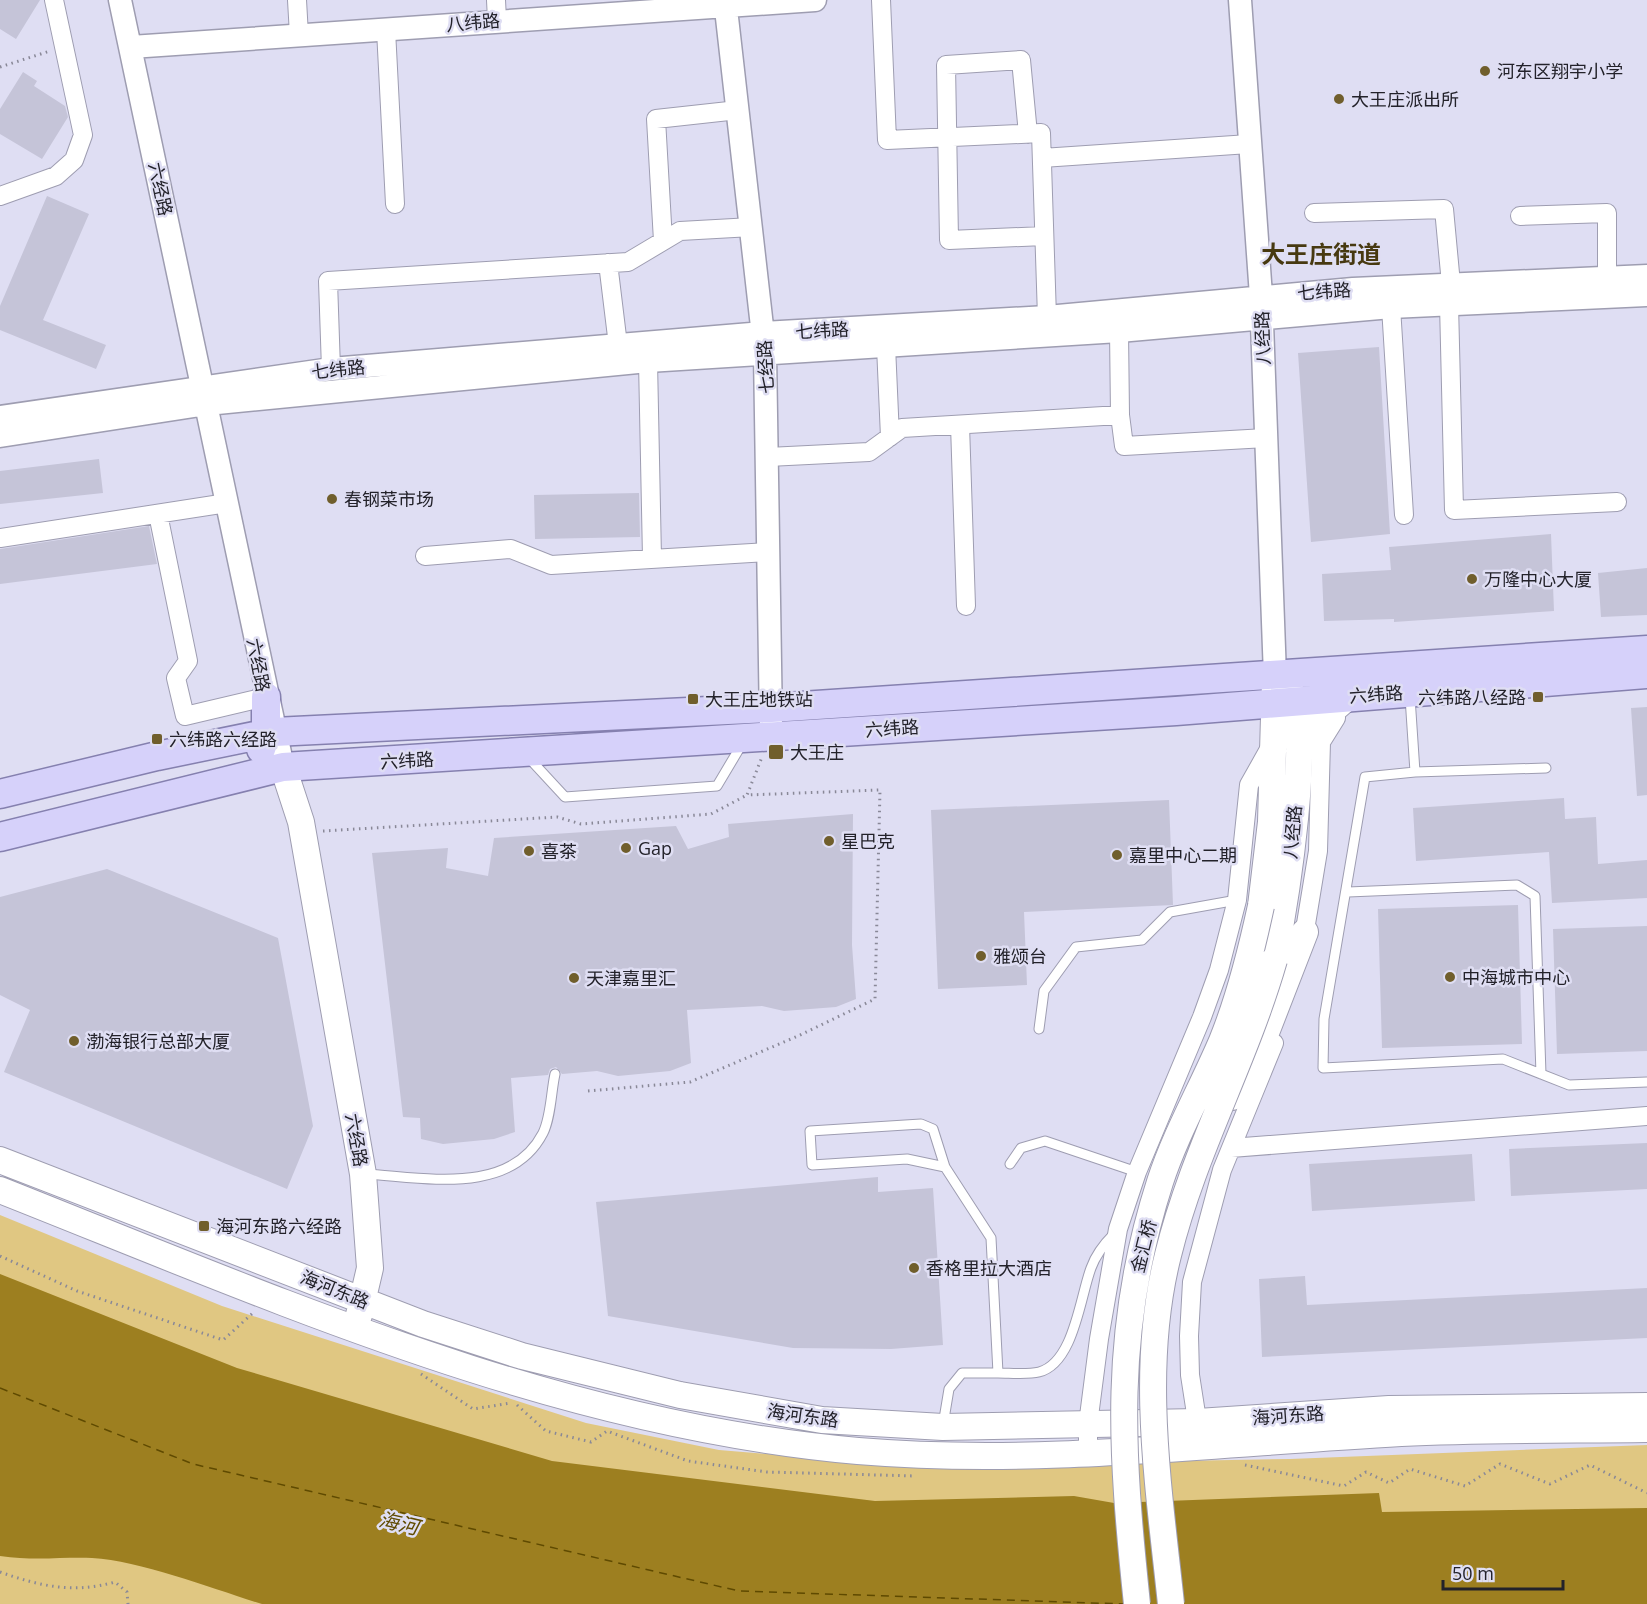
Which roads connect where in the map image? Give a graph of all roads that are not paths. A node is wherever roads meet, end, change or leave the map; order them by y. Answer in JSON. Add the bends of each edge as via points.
{"nodes":[{"id":1,"x":54,"y":0,"type":"edge"},
{"id":2,"x":120,"y":0,"type":"edge"},
{"id":3,"x":297,"y":0,"type":"edge"},
{"id":4,"x":815,"y":0,"type":"edge"},
{"id":5,"x":880,"y":0,"type":"edge"},
{"id":6,"x":1240,"y":0,"type":"edge"},
{"id":7,"x":725,"y":3,"type":"edge"},
{"id":8,"x":497,"y":10,"type":"edge"},
{"id":9,"x":386,"y":30,"type":"junction"},
{"id":10,"x":299,"y":35,"type":"junction"},
{"id":11,"x":131,"y":47,"type":"junction"},
{"id":12,"x":738,"y":110,"type":"junction"},
{"id":13,"x":1028,"y":134,"type":"junction"},
{"id":14,"x":947,"y":137,"type":"junction"},
{"id":15,"x":1249,"y":144,"type":"junction"},
{"id":16,"x":1042,"y":158,"type":"junction"},
{"id":17,"x":0,"y":196,"type":"edge"},
{"id":18,"x":395,"y":204,"type":"dead end"},
{"id":19,"x":1314,"y":213,"type":"dead end"},
{"id":20,"x":1520,"y":216,"type":"dead end"},
{"id":21,"x":752,"y":227,"type":"junction"},
{"id":22,"x":1044,"y":236,"type":"junction"},
{"id":23,"x":663,"y":241,"type":"junction"},
{"id":24,"x":608,"y":263,"type":"junction"},
{"id":25,"x":1647,"y":276,"type":"edge"},
{"id":26,"x":1607,"y":279,"type":"junction"},
{"id":27,"x":1450,"y":294,"type":"junction"},
{"id":28,"x":1647,"y":295,"type":"edge"},
{"id":29,"x":1261,"y":296,"type":"junction"},
{"id":30,"x":1391,"y":307,"type":"junction"},
{"id":31,"x":1047,"y":317,"type":"junction"},
{"id":32,"x":1261,"y":320,"type":"junction"},
{"id":33,"x":1119,"y":331,"type":"junction"},
{"id":34,"x":764,"y":343,"type":"junction"},
{"id":35,"x":618,"y":345,"type":"junction"},
{"id":36,"x":886,"y":346,"type":"junction"},
{"id":37,"x":648,"y":361,"type":"junction"},
{"id":38,"x":331,"y":369,"type":"junction"},
{"id":39,"x":204,"y":405,"type":"junction"},
{"id":40,"x":1120,"y":415,"type":"junction"},
{"id":41,"x":0,"y":417,"type":"edge"},
{"id":42,"x":960,"y":425,"type":"junction"},
{"id":43,"x":0,"y":436,"type":"edge"},
{"id":44,"x":890,"y":437,"type":"junction"},
{"id":45,"x":1266,"y":438,"type":"junction"},
{"id":46,"x":768,"y":457,"type":"junction"},
{"id":47,"x":1617,"y":502,"type":"dead end"},
{"id":48,"x":227,"y":503,"type":"junction"},
{"id":49,"x":158,"y":514,"type":"junction"},
{"id":50,"x":1404,"y":514,"type":"dead end"},
{"id":51,"x":0,"y":538,"type":"edge"},
{"id":52,"x":769,"y":552,"type":"junction"},
{"id":53,"x":425,"y":556,"type":"dead end"},
{"id":54,"x":652,"y":558,"type":"junction"},
{"id":55,"x":966,"y":606,"type":"dead end"},
{"id":56,"x":1647,"y":650,"type":"edge"},
{"id":57,"x":1647,"y":674,"type":"edge"},
{"id":58,"x":1275,"y":676,"type":"junction"},
{"id":59,"x":1396,"y":692,"type":"junction"},
{"id":60,"x":1350,"y":695,"type":"junction"},
{"id":61,"x":266,"y":697,"type":"junction"},
{"id":62,"x":1285,"y":703,"type":"junction"},
{"id":63,"x":771,"y":708,"type":"junction"},
{"id":64,"x":270,"y":733,"type":"junction"},
{"id":65,"x":758,"y":736,"type":"junction"},
{"id":66,"x":1299,"y":750,"type":"junction"},
{"id":67,"x":524,"y":753,"type":"junction"},
{"id":68,"x":282,"y":767,"type":"junction"},
{"id":69,"x":1546,"y":768,"type":"dead end"},
{"id":70,"x":1415,"y":772,"type":"junction"},
{"id":71,"x":225,"y":780,"type":"junction"},
{"id":72,"x":0,"y":794,"type":"edge"},
{"id":73,"x":0,"y":837,"type":"edge"},
{"id":74,"x":1348,"y":892,"type":"junction"},
{"id":75,"x":1249,"y":903,"type":"junction"},
{"id":76,"x":1305,"y":932,"type":"junction"},
{"id":77,"x":1283,"y":962,"type":"junction"},
{"id":78,"x":1040,"y":1029,"type":"dead end"},
{"id":79,"x":555,"y":1074,"type":"dead end"},
{"id":80,"x":1541,"y":1074,"type":"junction"},
{"id":81,"x":1647,"y":1082,"type":"edge"},
{"id":82,"x":1647,"y":1116,"type":"edge"},
{"id":83,"x":1231,"y":1148,"type":"junction"},
{"id":84,"x":0,"y":1160,"type":"edge"},
{"id":85,"x":1010,"y":1164,"type":"dead end"},
{"id":86,"x":945,"y":1167,"type":"junction"},
{"id":87,"x":1137,"y":1172,"type":"junction"},
{"id":88,"x":363,"y":1174,"type":"junction"},
{"id":89,"x":0,"y":1190,"type":"edge"},
{"id":90,"x":1118,"y":1230,"type":"junction"},
{"id":91,"x":364,"y":1300,"type":"junction"},
{"id":92,"x":354,"y":1330,"type":"junction"},
{"id":93,"x":998,"y":1373,"type":"junction"},
{"id":94,"x":1647,"y":1406,"type":"edge"},
{"id":95,"x":1088,"y":1424,"type":"junction"},
{"id":96,"x":943,"y":1427,"type":"junction"},
{"id":97,"x":1647,"y":1429,"type":"edge"},
{"id":98,"x":1199,"y":1434,"type":"junction"},
{"id":99,"x":1088,"y":1454,"type":"junction"},
{"id":100,"x":1137,"y":1604,"type":"edge"},
{"id":101,"x":1170,"y":1604,"type":"edge"}],
"edges":[{"from":1,"to":17,"type":"street","via":[[83,135],[74,160],[56,176]]},
{"from":2,"to":11,"type":"street","name":"六经路"},
{"from":3,"to":10,"type":"street"},
{"from":4,"to":7,"type":"street","name":"八纬路"},
{"from":5,"to":14,"type":"street","via":[[887,140]]},
{"from":6,"to":15,"type":"street","name":"八经路"},
{"from":7,"to":8,"type":"street","name":"八纬路"},
{"from":7,"to":12,"type":"street","name":"七经路"},
{"from":8,"to":9,"type":"street","name":"八纬路"},
{"from":9,"to":10,"type":"street","name":"八纬路"},
{"from":9,"to":18,"type":"street"},
{"from":10,"to":11,"type":"street","name":"八纬路"},
{"from":11,"to":39,"type":"street","name":"六经路"},
{"from":12,"to":21,"type":"street","name":"七经路"},
{"from":12,"to":23,"type":"street","via":[[656,119]]},
{"from":13,"to":14,"type":"street"},
{"from":13,"to":14,"type":"street","via":[[1021,60],[946,65]]},
{"from":13,"to":16,"type":"street","via":[[1041,133]]},
{"from":14,"to":22,"type":"street","via":[[949,240]]},
{"from":15,"to":16,"type":"street"},
{"from":15,"to":29,"type":"street","name":"八经路"},
{"from":16,"to":22,"type":"street"},
{"from":19,"to":27,"type":"street","via":[[1444,209]]},
{"from":20,"to":26,"type":"street","via":[[1607,213]]},
{"from":21,"to":23,"type":"street","via":[[680,231]]},
{"from":21,"to":34,"type":"street","name":"七经路"},
{"from":22,"to":31,"type":"street"},
{"from":23,"to":24,"type":"street","via":[[628,262]]},
{"from":24,"to":35,"type":"street"},
{"from":24,"to":38,"type":"street","via":[[328,281]]},
{"from":25,"to":26,"type":"street","name":"七纬路"},
{"from":26,"to":27,"type":"street","name":"七纬路"},
{"from":27,"to":28,"type":"street","name":"七纬路"},
{"from":27,"to":29,"type":"street","name":"七纬路"},
{"from":27,"to":30,"type":"street","name":"七纬路"},
{"from":27,"to":47,"type":"street","via":[[1454,510]]},
{"from":29,"to":31,"type":"street","name":"七纬路"},
{"from":29,"to":32,"type":"street","name":"八经路"},
{"from":30,"to":32,"type":"street","name":"七纬路"},
{"from":30,"to":50,"type":"street"},
{"from":31,"to":34,"type":"street","name":"七纬路"},
{"from":32,"to":33,"type":"street","name":"七纬路"},
{"from":32,"to":45,"type":"street","name":"八经路"},
{"from":33,"to":36,"type":"street","name":"七纬路"},
{"from":33,"to":40,"type":"street"},
{"from":34,"to":35,"type":"street","name":"七纬路"},
{"from":34,"to":36,"type":"street","name":"七纬路"},
{"from":34,"to":37,"type":"street","name":"七纬路"},
{"from":34,"to":46,"type":"street","name":"七经路"},
{"from":35,"to":38,"type":"street","name":"七纬路"},
{"from":36,"to":44,"type":"street"},
{"from":37,"to":39,"type":"street","name":"七纬路"},
{"from":37,"to":54,"type":"street"},
{"from":38,"to":39,"type":"street","name":"七纬路"},
{"from":39,"to":41,"type":"street","name":"七纬路","via":[[172,391]]},
{"from":39,"to":43,"type":"street","name":"七纬路"},
{"from":39,"to":48,"type":"street","name":"六经路"},
{"from":40,"to":42,"type":"street"},
{"from":40,"to":45,"type":"street","via":[[1124,446]]},
{"from":42,"to":44,"type":"street","via":[[902,428]]},
{"from":42,"to":55,"type":"street"},
{"from":44,"to":46,"type":"street","via":[[869,452]]},
{"from":45,"to":58,"type":"street","name":"八经路"},
{"from":46,"to":52,"type":"street","name":"七经路"},
{"from":48,"to":49,"type":"street"},
{"from":48,"to":61,"type":"street","name":"六经路"},
{"from":49,"to":51,"type":"street"},
{"from":49,"to":61,"type":"street","via":[[188,661],[176,678],[185,716]]},
{"from":52,"to":54,"type":"street"},
{"from":52,"to":63,"type":"street","name":"七经路"},
{"from":53,"to":54,"type":"street","via":[[511,549],[551,565]]},
{"from":56,"to":58,"type":"main road","name":"六纬路"},
{"from":57,"to":59,"type":"main road","name":"六纬路"},
{"from":58,"to":62,"type":"main road","via":[[1290,689]]},
{"from":58,"to":63,"type":"main road","name":"六纬路"},
{"from":59,"to":60,"type":"main road","name":"六纬路"},
{"from":59,"to":70,"type":"lane"},
{"from":59,"to":76,"type":"street","via":[[1342,713],[1329,725],[1321,742],[1318,851]]},
{"from":60,"to":62,"type":"main road","name":"六纬路"},
{"from":60,"to":66,"type":"main road","via":[[1316,724]]},
{"from":61,"to":64,"type":"main road"},
{"from":62,"to":65,"type":"main road","name":"六纬路"},
{"from":62,"to":66,"type":"main road","name":"八经路"},
{"from":62,"to":75,"type":"main road","name":"八经路","via":[[1274,740],[1271,822]]},
{"from":63,"to":64,"type":"main road","name":"六纬路"},
{"from":63,"to":65,"type":"street","name":"七经路"},
{"from":64,"to":68,"type":"street","name":"六经路"},
{"from":64,"to":71,"type":"main road","via":[[256,756]]},
{"from":64,"to":72,"type":"main road","name":"六纬路"},
{"from":65,"to":67,"type":"main road","name":"六纬路"},
{"from":65,"to":67,"type":"lane","via":[[717,786],[565,797]]},
{"from":66,"to":77,"type":"main road","name":"八经路"},
{"from":67,"to":68,"type":"main road","name":"六纬路"},
{"from":68,"to":71,"type":"main road","name":"六纬路"},
{"from":68,"to":88,"type":"main road","name":"六经路","via":[[303,832]]},
{"from":69,"to":70,"type":"lane"},
{"from":70,"to":74,"type":"lane","via":[[1365,777]]},
{"from":71,"to":73,"type":"main road","name":"六纬路"},
{"from":74,"to":80,"type":"lane","via":[[1517,885],[1535,896]]},
{"from":74,"to":80,"type":"lane","via":[[1324,1019],[1323,1068],[1503,1059]]},
{"from":75,"to":78,"type":"lane","via":[[1170,912],[1142,940],[1076,947],[1044,992]]},
{"from":75,"to":87,"type":"street"},
{"from":75,"to":100,"type":"main road","name":"金汇桥","bridge":true,"via":[[1237,1003],[1161,1180],[1133,1287],[1123,1401],[1125,1492]]},
{"from":76,"to":77,"type":"main road"},
{"from":76,"to":83,"type":"street","via":[[1296,977]]},
{"from":77,"to":101,"type":"main road","name":"金汇桥","bridge":true,"via":[[1189,1181],[1167,1256],[1155,1325],[1154,1433]]},
{"from":79,"to":88,"type":"lane","via":[[543,1133],[523,1158],[493,1174],[465,1180]]},
{"from":80,"to":81,"type":"lane","via":[[1569,1085]]},
{"from":82,"to":83,"type":"street"},
{"from":83,"to":98,"type":"street","via":[[1192,1282],[1190,1375]]},
{"from":84,"to":91,"type":"main road","name":"海河东路"},
{"from":85,"to":87,"type":"lane","via":[[1021,1148],[1045,1141]]},
{"from":86,"to":86,"type":"lane","via":[[933,1129],[921,1124],[810,1131],[812,1165],[907,1160]]},
{"from":86,"to":93,"type":"lane","via":[[991,1238]]},
{"from":87,"to":90,"type":"street"},
{"from":88,"to":91,"type":"main road","name":"六经路","via":[[370,1268]]},
{"from":89,"to":92,"type":"main road","name":"海河东路"},
{"from":90,"to":93,"type":"lane","via":[[1100,1249],[1091,1268],[1069,1341],[1056,1364],[1039,1372]]},
{"from":90,"to":95,"type":"street"},
{"from":91,"to":92,"type":"main road","name":"六经路"},
{"from":91,"to":96,"type":"main road","name":"海河东路","via":[[522,1356],[680,1395],[822,1420]]},
{"from":92,"to":99,"type":"main road","name":"海河东路","via":[[537,1389],[657,1419],[766,1439],[857,1451],[940,1455]]},
{"from":93,"to":96,"type":"lane","via":[[962,1373],[949,1389]]},
{"from":94,"to":98,"type":"main road","name":"海河东路","via":[[1389,1408]]},
{"from":95,"to":96,"type":"main road","name":"海河东路"},
{"from":95,"to":98,"type":"main road","name":"海河东路"},
{"from":95,"to":99,"type":"street"},
{"from":97,"to":98,"type":"main road","name":"海河东路"},
{"from":98,"to":99,"type":"main road","name":"海河东路"}]}
